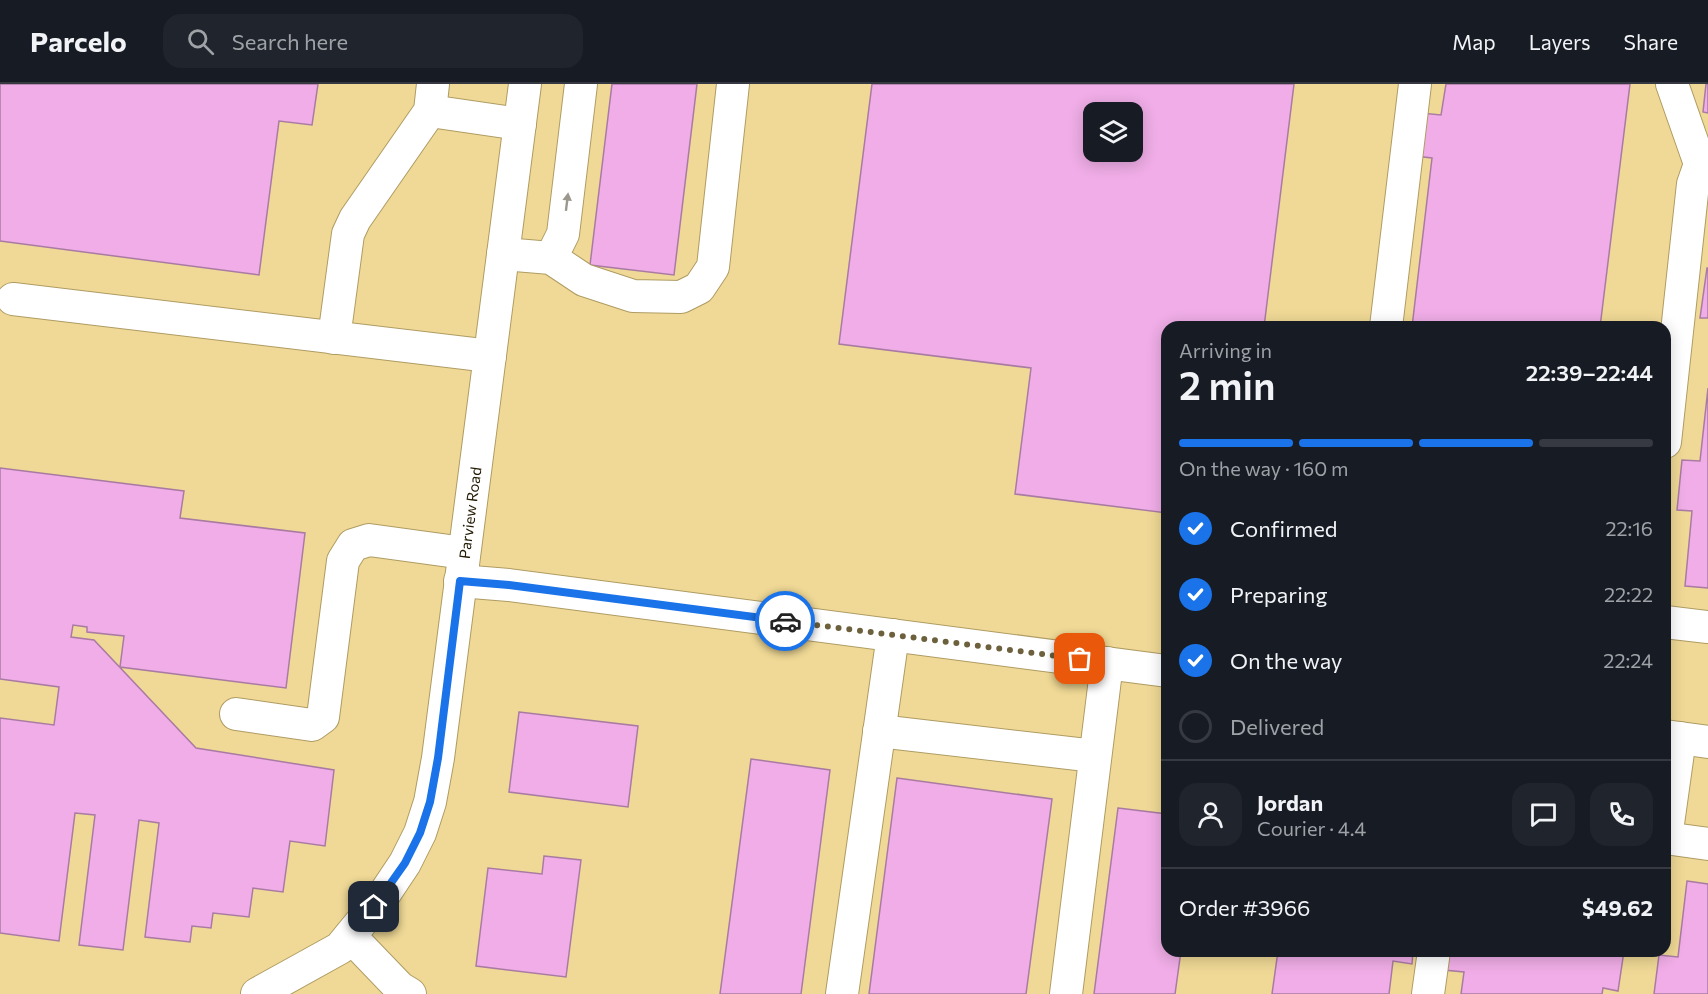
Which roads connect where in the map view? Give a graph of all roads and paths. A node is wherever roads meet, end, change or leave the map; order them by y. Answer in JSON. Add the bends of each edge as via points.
{"nodes":[{"id":1,"x":525,"y":84,"type":"edge"},
{"id":2,"x":582,"y":84,"type":"edge"},
{"id":3,"x":733,"y":84,"type":"edge"},
{"id":4,"x":1415,"y":84,"type":"edge"},
{"id":5,"x":1672,"y":84,"type":"edge"},
{"id":6,"x":432,"y":98,"type":"edge"},
{"id":7,"x":520,"y":124,"type":"junction"},
{"id":8,"x":1704,"y":162,"type":"edge"},
{"id":9,"x":503,"y":254,"type":"junction"},
{"id":10,"x":551,"y":258,"type":"junction"},
{"id":11,"x":13,"y":299,"type":"dead end"},
{"id":12,"x":1387,"y":321,"type":"edge"},
{"id":13,"x":334,"y":338,"type":"junction"},
{"id":14,"x":490,"y":356,"type":"junction"},
{"id":15,"x":1671,"y":389,"type":"edge"},
{"id":16,"x":462,"y":567,"type":"junction"},
{"id":17,"x":1671,"y":623,"type":"edge"},
{"id":18,"x":1708,"y":627,"type":"edge"},
{"id":19,"x":893,"y":635,"type":"junction"},
{"id":20,"x":1107,"y":663,"type":"junction"},
{"id":21,"x":1161,"y":670,"type":"edge"},
{"id":22,"x":236,"y":714,"type":"dead end"},
{"id":23,"x":879,"y":731,"type":"junction"},
{"id":24,"x":1684,"y":739,"type":"edge"},
{"id":25,"x":1095,"y":756,"type":"junction"},
{"id":26,"x":1671,"y":807,"type":"edge"},
{"id":27,"x":1671,"y":839,"type":"edge"},
{"id":28,"x":1708,"y":844,"type":"edge"},
{"id":29,"x":343,"y":943,"type":"junction"},
{"id":30,"x":1433,"y":957,"type":"edge"},
{"id":31,"x":257,"y":994,"type":"edge"},
{"id":32,"x":410,"y":994,"type":"edge"},
{"id":33,"x":842,"y":994,"type":"edge"},
{"id":34,"x":1066,"y":994,"type":"edge"},
{"id":35,"x":1428,"y":994,"type":"edge"}],
"edges":[{"from":1,"to":7,"type":"street","name":"Parview Road"},
{"from":10,"to":2,"type":"street","one_way":true,"via":[[563,234]]},
{"from":3,"to":10,"type":"street","via":[[713,267],[699,288],[681,297],[633,296],[584,280]]},
{"from":4,"to":12,"type":"street"},
{"from":5,"to":8,"type":"street"},
{"from":6,"to":7,"type":"street"},
{"from":6,"to":13,"type":"street","via":[[348,234]]},
{"from":7,"to":9,"type":"street","name":"Parview Road"},
{"from":8,"to":15,"type":"street","via":[[1694,184]]},
{"from":9,"to":10,"type":"street"},
{"from":9,"to":14,"type":"street","name":"Parview Road"},
{"from":11,"to":13,"type":"street"},
{"from":13,"to":14,"type":"street"},
{"from":14,"to":16,"type":"street","name":"Parview Road"},
{"from":16,"to":19,"type":"street","via":[[509,585]]},
{"from":16,"to":22,"type":"street","via":[[369,540],[352,545],[343,561],[323,717],[312,725]]},
{"from":16,"to":29,"type":"street","name":"Parview Road","via":[[430,802],[405,863]]},
{"from":17,"to":18,"type":"street"},
{"from":19,"to":20,"type":"street"},
{"from":19,"to":23,"type":"street"},
{"from":20,"to":21,"type":"street"},
{"from":20,"to":25,"type":"street"},
{"from":23,"to":25,"type":"street"},
{"from":23,"to":33,"type":"street"},
{"from":24,"to":26,"type":"street"},
{"from":25,"to":34,"type":"street"},
{"from":27,"to":28,"type":"street"},
{"from":29,"to":31,"type":"street"},
{"from":29,"to":32,"type":"street"},
{"from":30,"to":35,"type":"street"}]}
